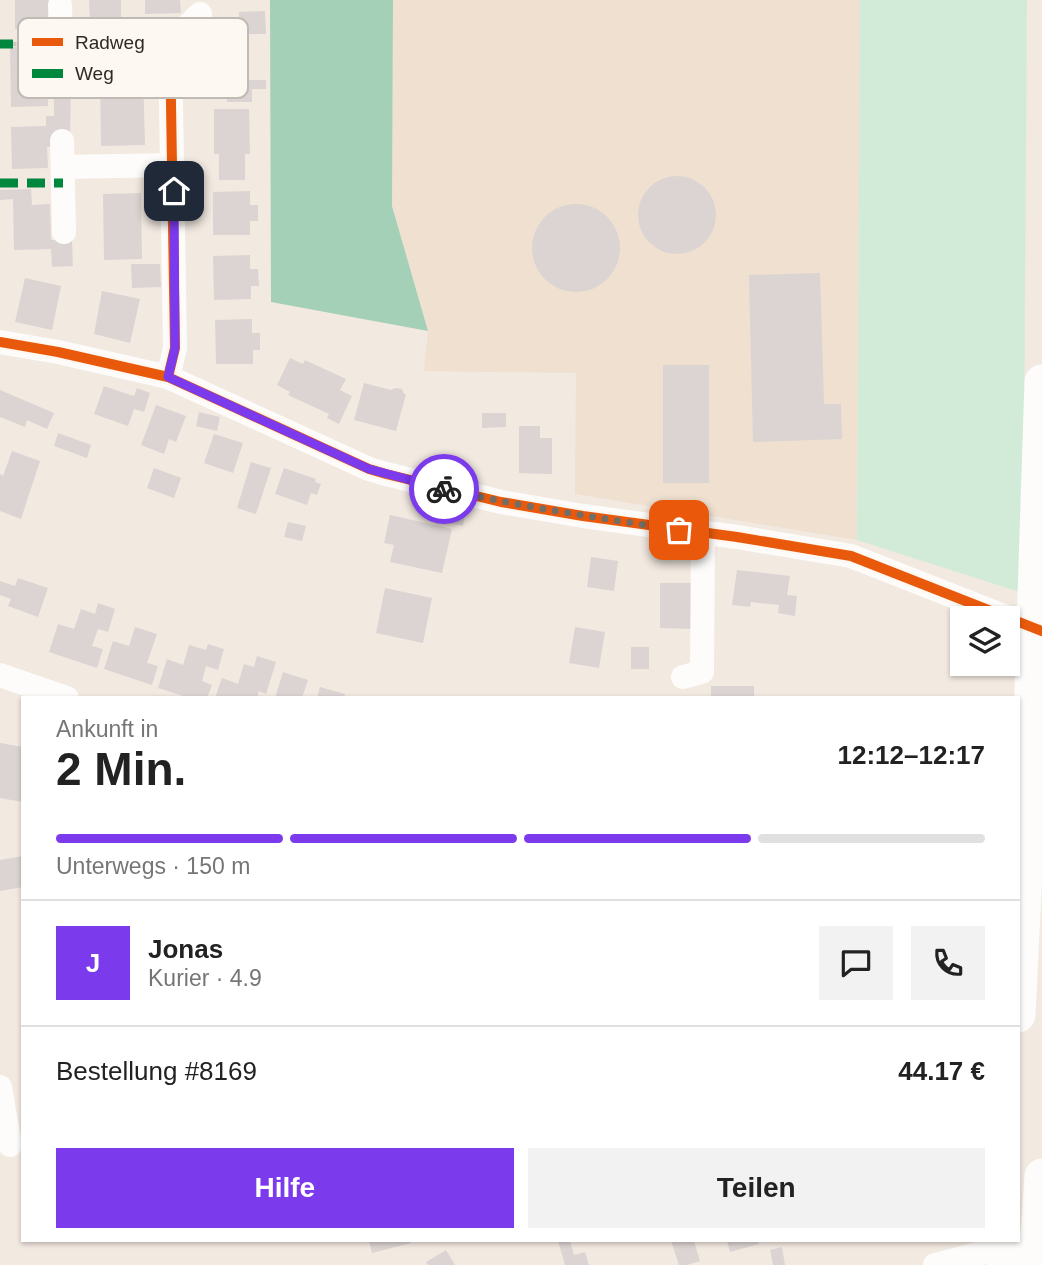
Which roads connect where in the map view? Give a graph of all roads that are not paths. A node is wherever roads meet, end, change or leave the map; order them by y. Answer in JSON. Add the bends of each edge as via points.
{"nodes":[{"id":1,"x":60,"y":5,"type":"dead end"},
{"id":2,"x":200,"y":14,"type":"dead end"},
{"id":3,"x":60,"y":18,"type":"edge"},
{"id":4,"x":196,"y":18,"type":"edge"},
{"id":5,"x":171,"y":98,"type":"edge"},
{"id":6,"x":62,"y":141,"type":"dead end"},
{"id":7,"x":173,"y":165,"type":"junction"},
{"id":8,"x":63,"y":167,"type":"junction"},
{"id":9,"x":64,"y":232,"type":"dead end"},
{"id":10,"x":0,"y":342,"type":"edge"},
{"id":11,"x":168,"y":377,"type":"junction"},
{"id":12,"x":1042,"y":382,"type":"edge"},
{"id":13,"x":703,"y":533,"type":"junction"},
{"id":14,"x":1042,"y":631,"type":"edge"},
{"id":15,"x":0,"y":675,"type":"edge"},
{"id":16,"x":682,"y":677,"type":"dead end"},
{"id":17,"x":61,"y":696,"type":"edge"},
{"id":18,"x":1020,"y":974,"type":"edge"},
{"id":19,"x":1020,"y":985,"type":"edge"},
{"id":20,"x":1042,"y":985,"type":"edge"},
{"id":21,"x":0,"y":1087,"type":"edge"},
{"id":22,"x":11,"y":1145,"type":"edge"},
{"id":23,"x":1042,"y":1176,"type":"edge"},
{"id":24,"x":1042,"y":1244,"type":"edge"},
{"id":25,"x":993,"y":1250,"type":"edge"},
{"id":26,"x":934,"y":1265,"type":"edge"},
{"id":27,"x":1036,"y":1265,"type":"edge"}],
"edges":[{"from":1,"to":3,"type":"street"},
{"from":2,"to":4,"type":"street"},
{"from":5,"to":7,"type":"street"},
{"from":6,"to":8,"type":"street"},
{"from":7,"to":8,"type":"street"},
{"from":7,"to":11,"type":"street","via":[[175,348]]},
{"from":8,"to":9,"type":"street"},
{"from":10,"to":11,"type":"street"},
{"from":11,"to":13,"type":"street","via":[[386,474],[500,502]]},
{"from":12,"to":18,"type":"highway"},
{"from":13,"to":14,"type":"street","via":[[851,556]]},
{"from":13,"to":16,"type":"street","via":[[702,672]]},
{"from":15,"to":17,"type":"street"},
{"from":19,"to":20,"type":"street"},
{"from":21,"to":22,"type":"street"},
{"from":23,"to":27,"type":"highway"},
{"from":24,"to":25,"type":"street"},
{"from":25,"to":26,"type":"street"}]}
